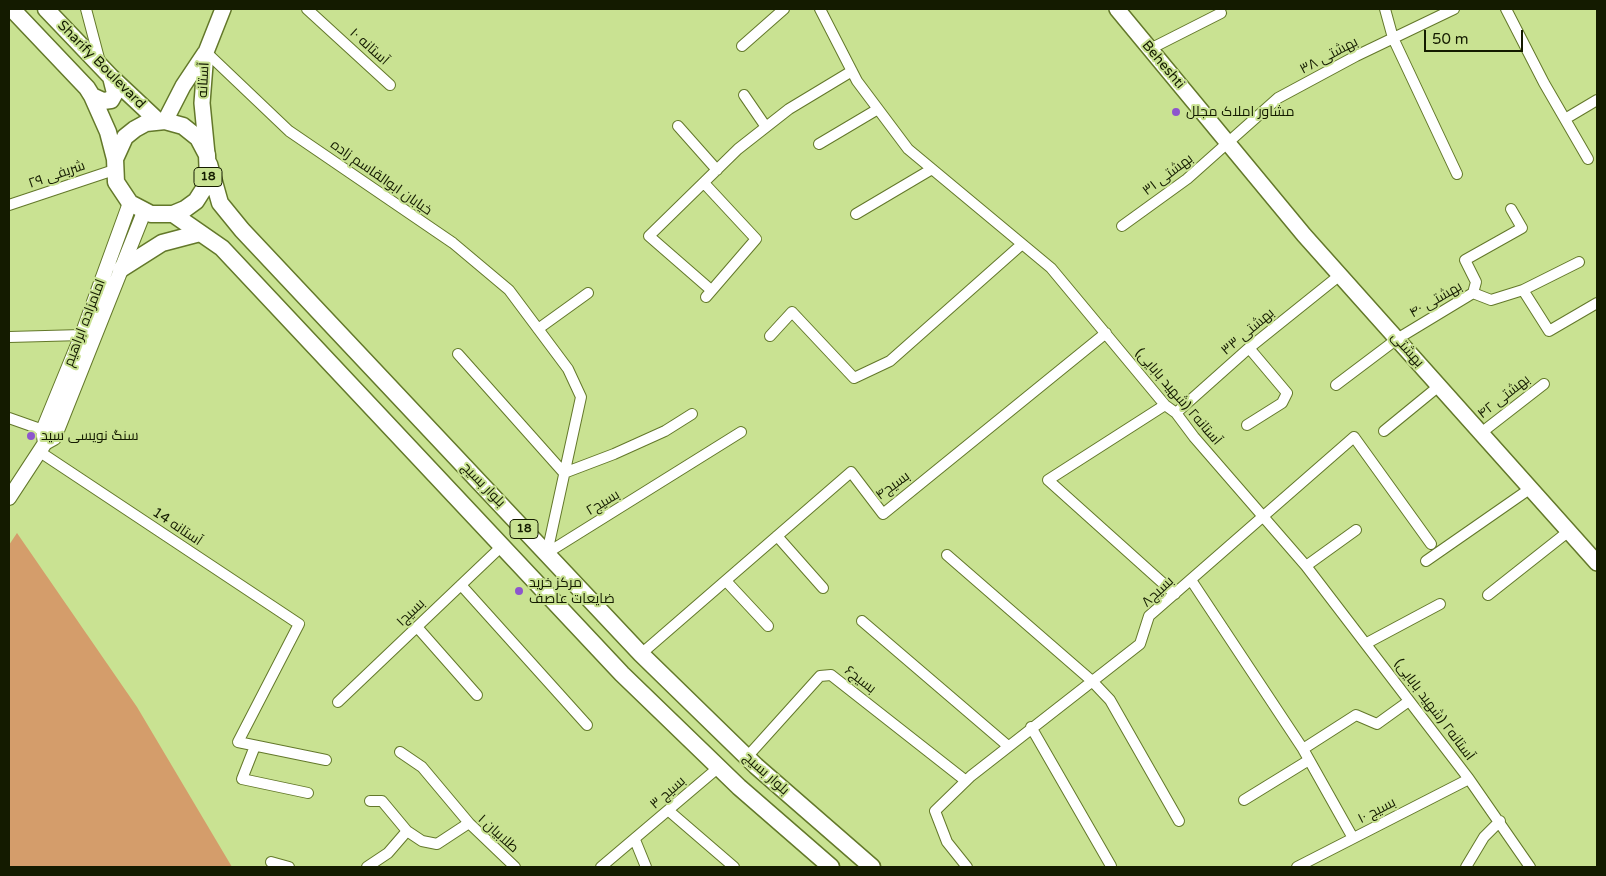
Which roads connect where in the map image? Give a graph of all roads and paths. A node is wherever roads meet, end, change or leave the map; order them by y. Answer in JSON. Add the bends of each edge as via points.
{"nodes":[{"id":1,"x":12,"y":9,"type":"edge"},
{"id":2,"x":46,"y":9,"type":"edge"},
{"id":3,"x":86,"y":9,"type":"edge"},
{"id":4,"x":223,"y":9,"type":"edge"},
{"id":5,"x":306,"y":9,"type":"edge"},
{"id":6,"x":784,"y":9,"type":"edge"},
{"id":7,"x":820,"y":9,"type":"edge"},
{"id":8,"x":1117,"y":9,"type":"edge"},
{"id":9,"x":1385,"y":9,"type":"edge"},
{"id":10,"x":1454,"y":9,"type":"edge"},
{"id":11,"x":1506,"y":9,"type":"edge"},
{"id":12,"x":1221,"y":13,"type":"dead end"},
{"id":13,"x":1392,"y":38,"type":"junction"},
{"id":14,"x":742,"y":46,"type":"dead end"},
{"id":15,"x":1150,"y":49,"type":"junction"},
{"id":16,"x":206,"y":52,"type":"junction"},
{"id":17,"x":852,"y":72,"type":"junction"},
{"id":18,"x":106,"y":73,"type":"junction"},
{"id":19,"x":390,"y":85,"type":"dead end"},
{"id":20,"x":744,"y":95,"type":"dead end"},
{"id":21,"x":92,"y":96,"type":"junction"},
{"id":22,"x":1597,"y":100,"type":"edge"},
{"id":23,"x":878,"y":109,"type":"junction"},
{"id":24,"x":1565,"y":119,"type":"junction"},
{"id":25,"x":162,"y":121,"type":"junction"},
{"id":26,"x":678,"y":126,"type":"dead end"},
{"id":27,"x":766,"y":127,"type":"junction"},
{"id":28,"x":820,"y":144,"type":"dead end"},
{"id":29,"x":1229,"y":144,"type":"junction"},
{"id":30,"x":1588,"y":159,"type":"dead end"},
{"id":31,"x":208,"y":160,"type":"junction"},
{"id":32,"x":114,"y":165,"type":"junction"},
{"id":33,"x":932,"y":169,"type":"junction"},
{"id":34,"x":717,"y":170,"type":"junction"},
{"id":35,"x":1457,"y":174,"type":"dead end"},
{"id":36,"x":704,"y":182,"type":"junction"},
{"id":37,"x":9,"y":205,"type":"edge"},
{"id":38,"x":137,"y":208,"type":"junction"},
{"id":39,"x":1510,"y":209,"type":"dead end"},
{"id":40,"x":173,"y":214,"type":"junction"},
{"id":41,"x":856,"y":214,"type":"dead end"},
{"id":42,"x":1122,"y":226,"type":"dead end"},
{"id":43,"x":200,"y":233,"type":"junction"},
{"id":44,"x":1021,"y":245,"type":"junction"},
{"id":45,"x":1579,"y":262,"type":"dead end"},
{"id":46,"x":122,"y":268,"type":"junction"},
{"id":47,"x":1340,"y":275,"type":"junction"},
{"id":48,"x":1523,"y":290,"type":"junction"},
{"id":49,"x":588,"y":293,"type":"dead end"},
{"id":50,"x":1473,"y":293,"type":"junction"},
{"id":51,"x":1597,"y":304,"type":"edge"},
{"id":52,"x":538,"y":329,"type":"junction"},
{"id":53,"x":1106,"y":334,"type":"junction"},
{"id":54,"x":82,"y":335,"type":"junction"},
{"id":55,"x":770,"y":336,"type":"dead end"},
{"id":56,"x":9,"y":337,"type":"edge"},
{"id":57,"x":1397,"y":338,"type":"junction"},
{"id":58,"x":1249,"y":348,"type":"junction"},
{"id":59,"x":458,"y":354,"type":"dead end"},
{"id":60,"x":1544,"y":384,"type":"dead end"},
{"id":61,"x":1336,"y":385,"type":"dead end"},
{"id":62,"x":1439,"y":386,"type":"junction"},
{"id":63,"x":1165,"y":405,"type":"junction"},
{"id":64,"x":1176,"y":413,"type":"junction"},
{"id":65,"x":692,"y":414,"type":"dead end"},
{"id":66,"x":9,"y":418,"type":"edge"},
{"id":67,"x":1247,"y":425,"type":"dead end"},
{"id":68,"x":1384,"y":431,"type":"dead end"},
{"id":69,"x":741,"y":432,"type":"dead end"},
{"id":70,"x":1481,"y":433,"type":"junction"},
{"id":71,"x":43,"y":442,"type":"junction"},
{"id":72,"x":564,"y":473,"type":"junction"},
{"id":73,"x":1531,"y":488,"type":"junction"},
{"id":74,"x":9,"y":498,"type":"edge"},
{"id":75,"x":1265,"y":516,"type":"junction"},
{"id":76,"x":1356,"y":530,"type":"dead end"},
{"id":77,"x":1569,"y":531,"type":"junction"},
{"id":78,"x":777,"y":536,"type":"junction"},
{"id":79,"x":1431,"y":544,"type":"dead end"},
{"id":80,"x":503,"y":545,"type":"junction"},
{"id":81,"x":547,"y":553,"type":"junction"},
{"id":82,"x":947,"y":555,"type":"dead end"},
{"id":83,"x":1595,"y":555,"type":"edge"},
{"id":84,"x":1426,"y":561,"type":"dead end"},
{"id":85,"x":1306,"y":566,"type":"junction"},
{"id":86,"x":1191,"y":580,"type":"junction"},
{"id":87,"x":726,"y":581,"type":"junction"},
{"id":88,"x":461,"y":585,"type":"junction"},
{"id":89,"x":823,"y":588,"type":"dead end"},
{"id":90,"x":1175,"y":594,"type":"junction"},
{"id":91,"x":1488,"y":595,"type":"dead end"},
{"id":92,"x":1440,"y":604,"type":"dead end"},
{"id":93,"x":862,"y":621,"type":"dead end"},
{"id":94,"x":768,"y":626,"type":"dead end"},
{"id":95,"x":417,"y":627,"type":"junction"},
{"id":96,"x":1367,"y":643,"type":"junction"},
{"id":97,"x":641,"y":654,"type":"junction"},
{"id":98,"x":1092,"y":681,"type":"junction"},
{"id":99,"x":477,"y":695,"type":"dead end"},
{"id":100,"x":1409,"y":701,"type":"junction"},
{"id":101,"x":338,"y":702,"type":"dead end"},
{"id":102,"x":587,"y":725,"type":"dead end"},
{"id":103,"x":1031,"y":727,"type":"junction"},
{"id":104,"x":255,"y":746,"type":"junction"},
{"id":105,"x":1008,"y":746,"type":"junction"},
{"id":106,"x":1303,"y":749,"type":"junction"},
{"id":107,"x":400,"y":752,"type":"dead end"},
{"id":108,"x":747,"y":757,"type":"junction"},
{"id":109,"x":326,"y":760,"type":"dead end"},
{"id":110,"x":1310,"y":760,"type":"junction"},
{"id":111,"x":719,"y":767,"type":"junction"},
{"id":112,"x":1470,"y":779,"type":"junction"},
{"id":113,"x":966,"y":781,"type":"junction"},
{"id":114,"x":308,"y":793,"type":"dead end"},
{"id":115,"x":1244,"y":800,"type":"dead end"},
{"id":116,"x":370,"y":801,"type":"dead end"},
{"id":117,"x":669,"y":811,"type":"junction"},
{"id":118,"x":1179,"y":821,"type":"dead end"},
{"id":119,"x":1500,"y":822,"type":"junction"},
{"id":120,"x":469,"y":823,"type":"junction"},
{"id":121,"x":407,"y":831,"type":"junction"},
{"id":122,"x":1353,"y":838,"type":"junction"},
{"id":123,"x":635,"y":840,"type":"junction"},
{"id":124,"x":271,"y":862,"type":"dead end"},
{"id":125,"x":1111,"y":866,"type":"edge"},
{"id":126,"x":289,"y":867,"type":"edge"},
{"id":127,"x":367,"y":867,"type":"edge"},
{"id":128,"x":515,"y":867,"type":"edge"},
{"id":129,"x":601,"y":867,"type":"edge"},
{"id":130,"x":646,"y":867,"type":"edge"},
{"id":131,"x":734,"y":867,"type":"edge"},
{"id":132,"x":831,"y":867,"type":"edge"},
{"id":133,"x":872,"y":867,"type":"edge"},
{"id":134,"x":967,"y":867,"type":"edge"},
{"id":135,"x":1297,"y":867,"type":"edge"},
{"id":136,"x":1466,"y":867,"type":"edge"},
{"id":137,"x":1530,"y":867,"type":"edge"}],
"edges":[{"from":1,"to":21,"type":"main road","name":"Sharify Boulevard"},
{"from":2,"to":18,"type":"main road","name":"Sharify Boulevard","number":"18"},
{"from":3,"to":18,"type":"street"},
{"from":4,"to":16,"type":"main road","name":"آستانه"},
{"from":5,"to":19,"type":"street","name":"آستانه ۱۰"},
{"from":6,"to":14,"type":"street"},
{"from":7,"to":17,"type":"street","name":"آستانه۲ (شهید بابایی)"},
{"from":8,"to":15,"type":"main road","name":"Beheshti"},
{"from":9,"to":13,"type":"street"},
{"from":10,"to":13,"type":"street","name":"بهشتی ۳۸"},
{"from":11,"to":24,"type":"street"},
{"from":12,"to":15,"type":"street"},
{"from":13,"to":29,"type":"street","name":"بهشتی ۳۸","via":[[1278,98]]},
{"from":13,"to":35,"type":"street"},
{"from":15,"to":29,"type":"main road","name":"Beheshti"},
{"from":16,"to":25,"type":"main road"},
{"from":16,"to":31,"type":"main road","name":"آستانه","via":[[202,103]]},
{"from":16,"to":52,"type":"street","name":"خیابان ابوالقاسم زاده","via":[[289,131],[453,243],[509,290]]},
{"from":17,"to":23,"type":"street","name":"آستانه۲ (شهید بابایی)"},
{"from":17,"to":27,"type":"street","via":[[789,108]]},
{"from":18,"to":21,"type":"main road","via":[[116,93],[111,100],[103,101]]},
{"from":18,"to":25,"type":"main road","name":"Sharify Boulevard","number":"18"},
{"from":20,"to":27,"type":"street"},
{"from":21,"to":32,"type":"main road","name":"Sharify Boulevard","via":[[103,116]]},
{"from":22,"to":24,"type":"street"},
{"from":23,"to":28,"type":"street"},
{"from":23,"to":33,"type":"street","name":"آستانه۲ (شهید بابایی)","via":[[908,149]]},
{"from":24,"to":30,"type":"street"},
{"from":25,"to":31,"type":"main road","number":"18","via":[[183,126],[198,138]]},
{"from":25,"to":32,"type":"main road","via":[[140,126],[125,137]]},
{"from":26,"to":34,"type":"street"},
{"from":27,"to":34,"type":"street"},
{"from":29,"to":42,"type":"street","name":"بهشتی ۳۱"},
{"from":29,"to":47,"type":"main road","name":"بهشتی"},
{"from":31,"to":40,"type":"main road","number":"18","via":[[208,178],[203,190],[191,205]]},
{"from":31,"to":81,"type":"main road","name":"بلوار بسیج","number":"18","via":[[220,203],[242,230]]},
{"from":32,"to":37,"type":"street","name":"شریفی ۲۹"},
{"from":32,"to":38,"type":"main road","via":[[122,194]]},
{"from":33,"to":41,"type":"street"},
{"from":33,"to":44,"type":"street","name":"آستانه۲ (شهید بابایی)"},
{"from":34,"to":36,"type":"street"},
{"from":36,"to":36,"type":"street","via":[[649,236],[708,293],[756,239]]},
{"from":38,"to":40,"type":"main road","via":[[158,215]]},
{"from":38,"to":46,"type":"street","name":"امامزاده ابراهیم"},
{"from":38,"to":54,"type":"street","name":"امامزاده ابراهیم"},
{"from":39,"to":50,"type":"street","via":[[1522,228],[1465,260],[1476,282]]},
{"from":40,"to":43,"type":"main road","name":"بلوار بسیج","number":"18"},
{"from":43,"to":46,"type":"main road","via":[[162,243]]},
{"from":43,"to":80,"type":"main road","name":"بلوار بسیج","number":"18","via":[[222,248]]},
{"from":44,"to":53,"type":"street","name":"آستانه۲ (شهید بابایی)","via":[[1051,268]]},
{"from":44,"to":55,"type":"street","via":[[890,361],[854,378],[792,312]]},
{"from":45,"to":48,"type":"street"},
{"from":46,"to":71,"type":"street","name":"امامزاده ابراهیم","via":[[54,438]]},
{"from":47,"to":57,"type":"main road","name":"بهشتی"},
{"from":47,"to":58,"type":"street","name":"بهشتی ۳۳"},
{"from":48,"to":50,"type":"street","name":"بهشتی ۴۰","via":[[1491,300]]},
{"from":48,"to":51,"type":"street","via":[[1549,331]]},
{"from":49,"to":52,"type":"street"},
{"from":50,"to":57,"type":"street","name":"بهشتی ۴۰"},
{"from":52,"to":72,"type":"street","name":"خیابان ابوالقاسم زاده","via":[[568,369],[581,397]]},
{"from":53,"to":63,"type":"street","name":"آستانه۲ (شهید بابایی)"},
{"from":53,"to":78,"type":"street","name":"بسیج۴","via":[[883,514],[851,472]]},
{"from":54,"to":56,"type":"street"},
{"from":54,"to":71,"type":"street","name":"امامزاده ابراهیم"},
{"from":57,"to":61,"type":"street","name":"بهشتی ۴۰"},
{"from":57,"to":62,"type":"main road","name":"بهشتی"},
{"from":58,"to":64,"type":"street","name":"بهشتی ۳۳"},
{"from":58,"to":67,"type":"street","via":[[1287,393],[1282,403]]},
{"from":59,"to":72,"type":"street"},
{"from":60,"to":70,"type":"street","name":"بهشتی ۴۲"},
{"from":62,"to":68,"type":"street"},
{"from":62,"to":70,"type":"main road","name":"بهشتی"},
{"from":63,"to":64,"type":"street","name":"آستانه۲ (شهید بابایی)"},
{"from":63,"to":90,"type":"street","via":[[1048,480]]},
{"from":64,"to":75,"type":"street","name":"آستانه۲ (شهید بابایی)","via":[[1194,438]]},
{"from":65,"to":72,"type":"street","via":[[665,431]]},
{"from":66,"to":71,"type":"street","name":"آستانه 14"},
{"from":69,"to":81,"type":"street","name":"بسیج۲"},
{"from":70,"to":73,"type":"main road","name":"بهشتی"},
{"from":71,"to":74,"type":"street","name":"امامزاده ابراهیم"},
{"from":71,"to":104,"type":"street","name":"آستانه 14","via":[[299,624],[238,742]]},
{"from":72,"to":81,"type":"street"},
{"from":73,"to":77,"type":"main road","name":"بهشتی"},
{"from":73,"to":84,"type":"street"},
{"from":75,"to":79,"type":"street","name":"بسیج۸","via":[[1354,437]]},
{"from":75,"to":85,"type":"street","name":"آستانه۲ (شهید بابایی)"},
{"from":75,"to":86,"type":"street","name":"بسیج۸"},
{"from":76,"to":85,"type":"street"},
{"from":77,"to":83,"type":"main road","name":"بهشتی"},
{"from":77,"to":91,"type":"street"},
{"from":78,"to":87,"type":"street","name":"بسیج۴"},
{"from":78,"to":89,"type":"street"},
{"from":80,"to":88,"type":"street","name":"بسیج۱"},
{"from":80,"to":111,"type":"main road","name":"بلوار بسیج","number":"18","via":[[622,674]]},
{"from":81,"to":97,"type":"main road","name":"بلوار بسیج","number":"18"},
{"from":82,"to":98,"type":"street"},
{"from":85,"to":96,"type":"street","name":"آستانه۲ (شهید بابایی)"},
{"from":86,"to":90,"type":"street","name":"بسیج۸"},
{"from":86,"to":106,"type":"street"},
{"from":87,"to":94,"type":"street"},
{"from":87,"to":97,"type":"street","name":"بسیج۴"},
{"from":88,"to":95,"type":"street","name":"بسیج۱"},
{"from":88,"to":102,"type":"street"},
{"from":90,"to":98,"type":"street","name":"بسیج۸","via":[[1149,616],[1140,644]]},
{"from":92,"to":96,"type":"street"},
{"from":93,"to":105,"type":"street"},
{"from":95,"to":99,"type":"street"},
{"from":95,"to":101,"type":"street","name":"بسیج۱"},
{"from":96,"to":100,"type":"street","name":"آستانه۲ (شهید بابایی)"},
{"from":97,"to":108,"type":"main road","name":"بلوار بسیج","number":"18"},
{"from":98,"to":103,"type":"street","name":"بسیج۸"},
{"from":98,"to":118,"type":"street","via":[[1110,700]]},
{"from":100,"to":106,"type":"street","via":[[1377,724],[1356,715]]},
{"from":100,"to":112,"type":"street","name":"آستانه۲ (شهید بابایی)"},
{"from":103,"to":105,"type":"street","name":"بسیج۸"},
{"from":103,"to":125,"type":"street"},
{"from":104,"to":109,"type":"street"},
{"from":104,"to":114,"type":"street","via":[[242,779]]},
{"from":105,"to":113,"type":"street","name":"بسیج۸"},
{"from":106,"to":110,"type":"street"},
{"from":107,"to":120,"type":"street","via":[[422,767]]},
{"from":108,"to":113,"type":"street","name":"بسیج۶","via":[[820,676],[831,675]]},
{"from":108,"to":133,"type":"main road","name":"بلوار بسیج","number":"18"},
{"from":110,"to":115,"type":"street"},
{"from":110,"to":122,"type":"street"},
{"from":111,"to":117,"type":"street","name":"بسیج ۳"},
{"from":111,"to":132,"type":"main road","name":"بلوار بسیج","number":"18"},
{"from":112,"to":119,"type":"street","name":"آستانه۲ (شهید بابایی)"},
{"from":112,"to":122,"type":"street","name":"بسیج ۱۰"},
{"from":113,"to":134,"type":"street","name":"بسیج۸","via":[[935,811],[947,842]]},
{"from":116,"to":121,"type":"street","via":[[382,801]]},
{"from":117,"to":123,"type":"street","name":"بسیج ۳"},
{"from":117,"to":131,"type":"street"},
{"from":119,"to":136,"type":"street","via":[[1484,837]]},
{"from":119,"to":137,"type":"street","name":"آستانه۲ (شهید بابایی)"},
{"from":120,"to":121,"type":"street","name":"طلابیان ۱","via":[[437,844],[422,841]]},
{"from":120,"to":128,"type":"street","name":"طلابیان ۱"},
{"from":121,"to":127,"type":"street","via":[[388,853]]},
{"from":122,"to":135,"type":"street","name":"بسیج ۱۰"},
{"from":123,"to":129,"type":"street"},
{"from":123,"to":130,"type":"street"},
{"from":124,"to":126,"type":"street"}]}
